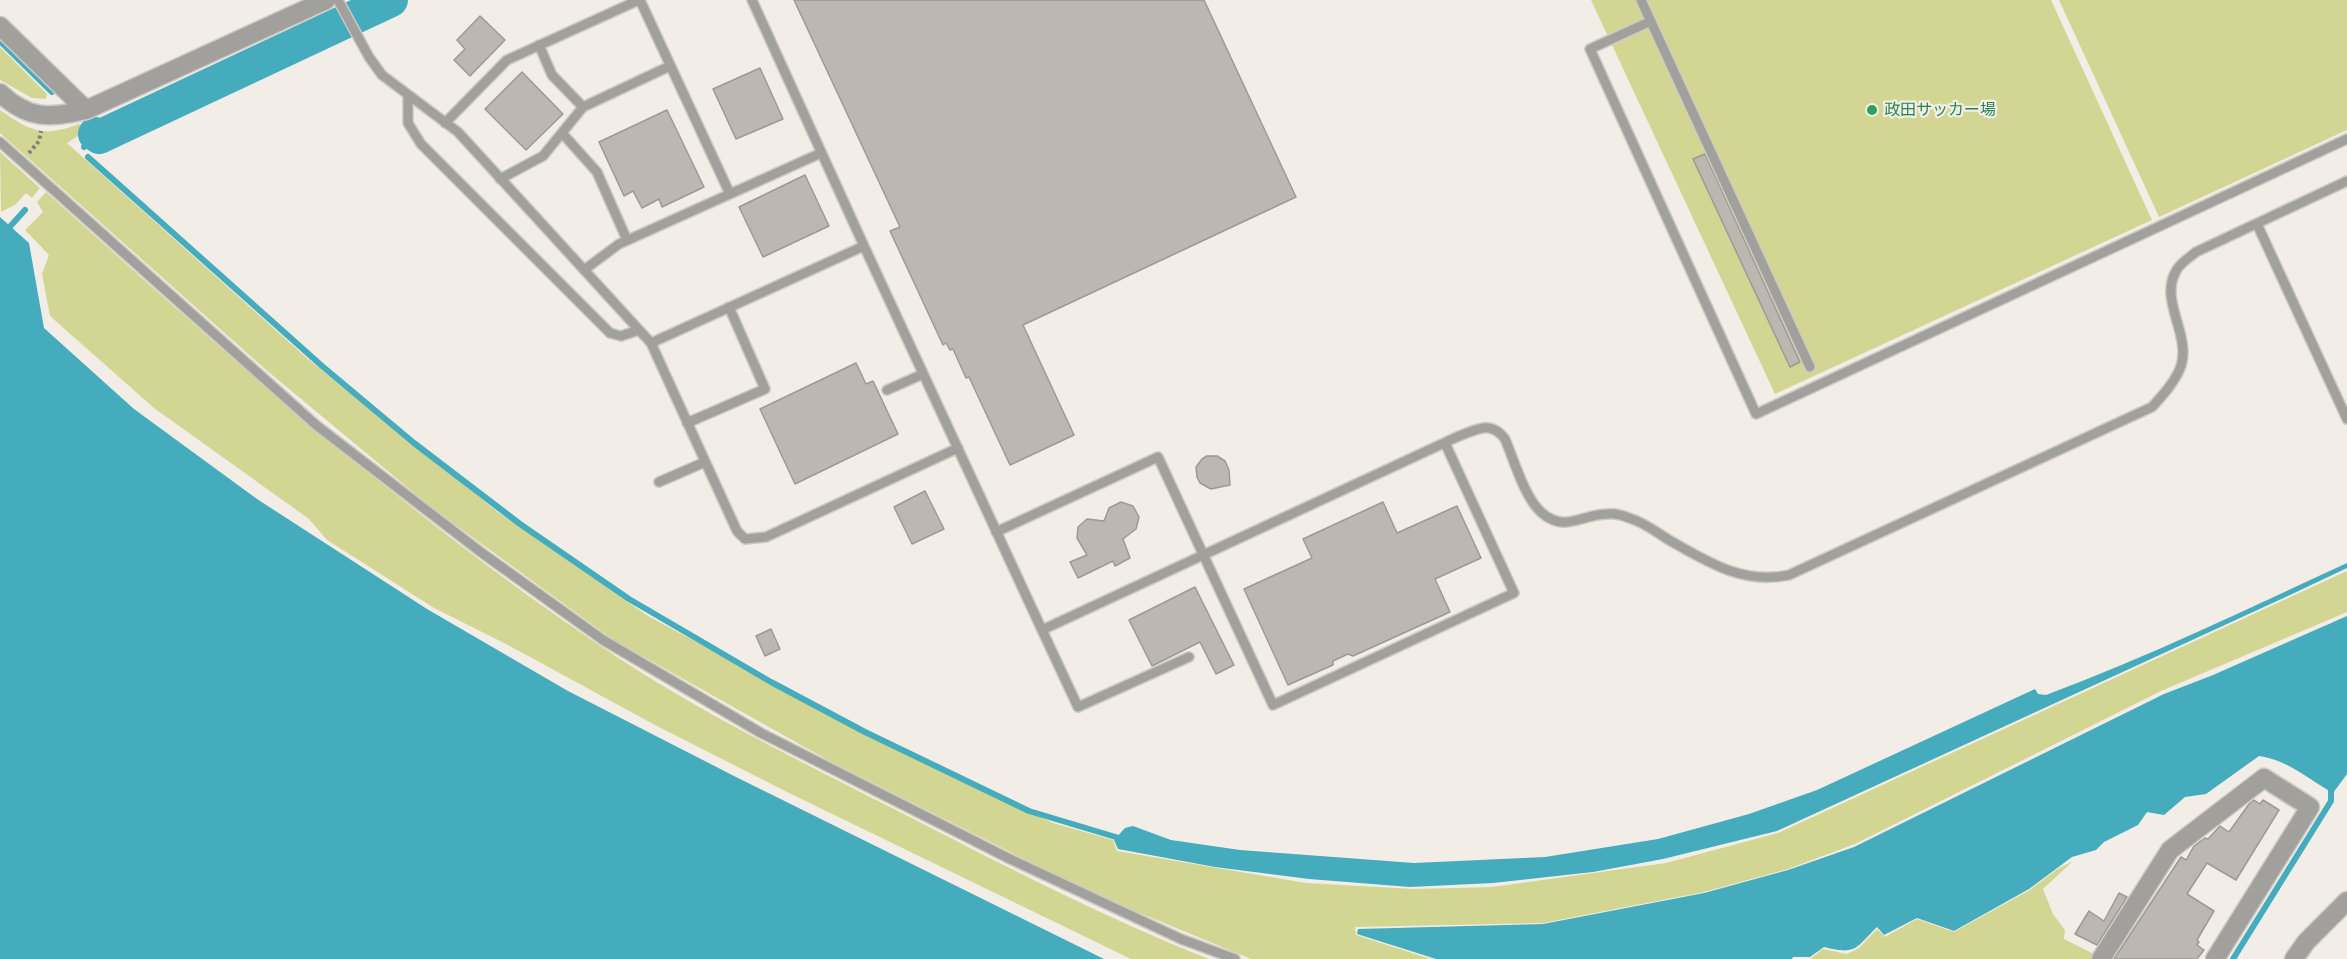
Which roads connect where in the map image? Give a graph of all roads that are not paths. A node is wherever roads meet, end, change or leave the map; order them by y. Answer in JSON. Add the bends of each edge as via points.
{"nodes":[{"id":1,"x":326,"y":0,"type":"edge"},
{"id":2,"x":338,"y":0,"type":"edge"},
{"id":3,"x":639,"y":0,"type":"edge"},
{"id":4,"x":752,"y":0,"type":"edge"},
{"id":5,"x":1641,"y":0,"type":"edge"},
{"id":6,"x":1651,"y":21,"type":"junction"},
{"id":7,"x":0,"y":26,"type":"edge"},
{"id":8,"x":539,"y":45,"type":"junction"},
{"id":9,"x":670,"y":66,"type":"junction"},
{"id":10,"x":0,"y":93,"type":"edge"},
{"id":11,"x":408,"y":95,"type":"junction"},
{"id":12,"x":583,"y":107,"type":"junction"},
{"id":13,"x":86,"y":110,"type":"junction"},
{"id":14,"x":445,"y":123,"type":"junction"},
{"id":15,"x":562,"y":133,"type":"junction"},
{"id":16,"x":2347,"y":139,"type":"edge"},
{"id":17,"x":0,"y":142,"type":"edge"},
{"id":18,"x":821,"y":153,"type":"junction"},
{"id":19,"x":500,"y":179,"type":"junction"},
{"id":20,"x":2347,"y":181,"type":"edge"},
{"id":21,"x":730,"y":194,"type":"junction"},
{"id":22,"x":2257,"y":224,"type":"junction"},
{"id":23,"x":627,"y":240,"type":"junction"},
{"id":24,"x":864,"y":246,"type":"junction"},
{"id":25,"x":584,"y":270,"type":"junction"},
{"id":26,"x":729,"y":308,"type":"junction"},
{"id":27,"x":639,"y":330,"type":"junction"},
{"id":28,"x":651,"y":343,"type":"junction"},
{"id":29,"x":1810,"y":367,"type":"dead end"},
{"id":30,"x":923,"y":374,"type":"junction"},
{"id":31,"x":887,"y":390,"type":"dead end"},
{"id":32,"x":2347,"y":419,"type":"edge"},
{"id":33,"x":687,"y":423,"type":"junction"},
{"id":34,"x":1445,"y":443,"type":"junction"},
{"id":35,"x":958,"y":448,"type":"junction"},
{"id":36,"x":705,"y":462,"type":"junction"},
{"id":37,"x":659,"y":482,"type":"dead end"},
{"id":38,"x":996,"y":531,"type":"junction"},
{"id":39,"x":1204,"y":555,"type":"junction"},
{"id":40,"x":1042,"y":630,"type":"junction"},
{"id":41,"x":1189,"y":657,"type":"dead end"},
{"id":42,"x":2347,"y":901,"type":"edge"},
{"id":43,"x":1235,"y":959,"type":"edge"},
{"id":44,"x":2101,"y":959,"type":"edge"},
{"id":45,"x":2215,"y":959,"type":"edge"},
{"id":46,"x":2294,"y":959,"type":"edge"}],
"edges":[{"from":1,"to":13,"type":"street"},
{"from":2,"to":11,"type":"lane","via":[[382,75]]},
{"from":3,"to":8,"type":"lane"},
{"from":3,"to":9,"type":"lane"},
{"from":4,"to":18,"type":"lane"},
{"from":5,"to":6,"type":"lane"},
{"from":6,"to":16,"type":"lane","via":[[1590,49],[1756,414]]},
{"from":6,"to":29,"type":"lane"},
{"from":7,"to":13,"type":"street"},
{"from":8,"to":12,"type":"lane","via":[[552,75]]},
{"from":8,"to":14,"type":"lane","via":[[507,60]]},
{"from":9,"to":12,"type":"lane"},
{"from":9,"to":21,"type":"lane"},
{"from":10,"to":13,"type":"street","via":[[30,113],[48,116]]},
{"from":11,"to":14,"type":"lane"},
{"from":11,"to":27,"type":"lane","via":[[408,123],[421,144],[610,333],[621,336]]},
{"from":12,"to":15,"type":"lane"},
{"from":14,"to":19,"type":"lane"},
{"from":15,"to":19,"type":"lane","via":[[543,156]]},
{"from":15,"to":23,"type":"lane","via":[[597,172]]},
{"from":17,"to":43,"type":"lane","via":[[316,425],[603,640],[761,733],[833,770],[1018,863],[1181,939]]},
{"from":18,"to":21,"type":"lane"},
{"from":18,"to":24,"type":"lane"},
{"from":19,"to":25,"type":"lane"},
{"from":20,"to":22,"type":"lane"},
{"from":21,"to":23,"type":"lane"},
{"from":22,"to":32,"type":"lane"},
{"from":22,"to":34,"type":"lane","via":[[2196,252],[2176,270],[2169,292],[2182,344],[2181,365],[2168,390],[2152,407],[1789,575],[1770,579],[1730,571],[1638,520],[1620,515],[1605,513],[1574,523],[1557,521],[1542,514],[1532,502],[1499,431],[1483,428]]},
{"from":23,"to":25,"type":"lane"},
{"from":24,"to":26,"type":"lane"},
{"from":24,"to":30,"type":"lane"},
{"from":25,"to":27,"type":"lane"},
{"from":26,"to":28,"type":"lane"},
{"from":26,"to":33,"type":"lane","via":[[765,389]]},
{"from":27,"to":28,"type":"lane"},
{"from":28,"to":33,"type":"lane"},
{"from":30,"to":31,"type":"lane"},
{"from":30,"to":35,"type":"lane"},
{"from":33,"to":36,"type":"lane"},
{"from":34,"to":39,"type":"lane"},
{"from":34,"to":39,"type":"lane","via":[[1514,593],[1274,705]]},
{"from":35,"to":36,"type":"lane","via":[[755,539],[744,539],[736,531]]},
{"from":35,"to":38,"type":"lane"},
{"from":36,"to":37,"type":"lane"},
{"from":38,"to":39,"type":"lane","via":[[1158,457]]},
{"from":38,"to":40,"type":"lane"},
{"from":39,"to":40,"type":"lane"},
{"from":40,"to":41,"type":"lane","via":[[1078,707]]},
{"from":42,"to":46,"type":"street"},
{"from":44,"to":45,"type":"street","via":[[2170,850],[2264,777],[2310,807]]}]}
